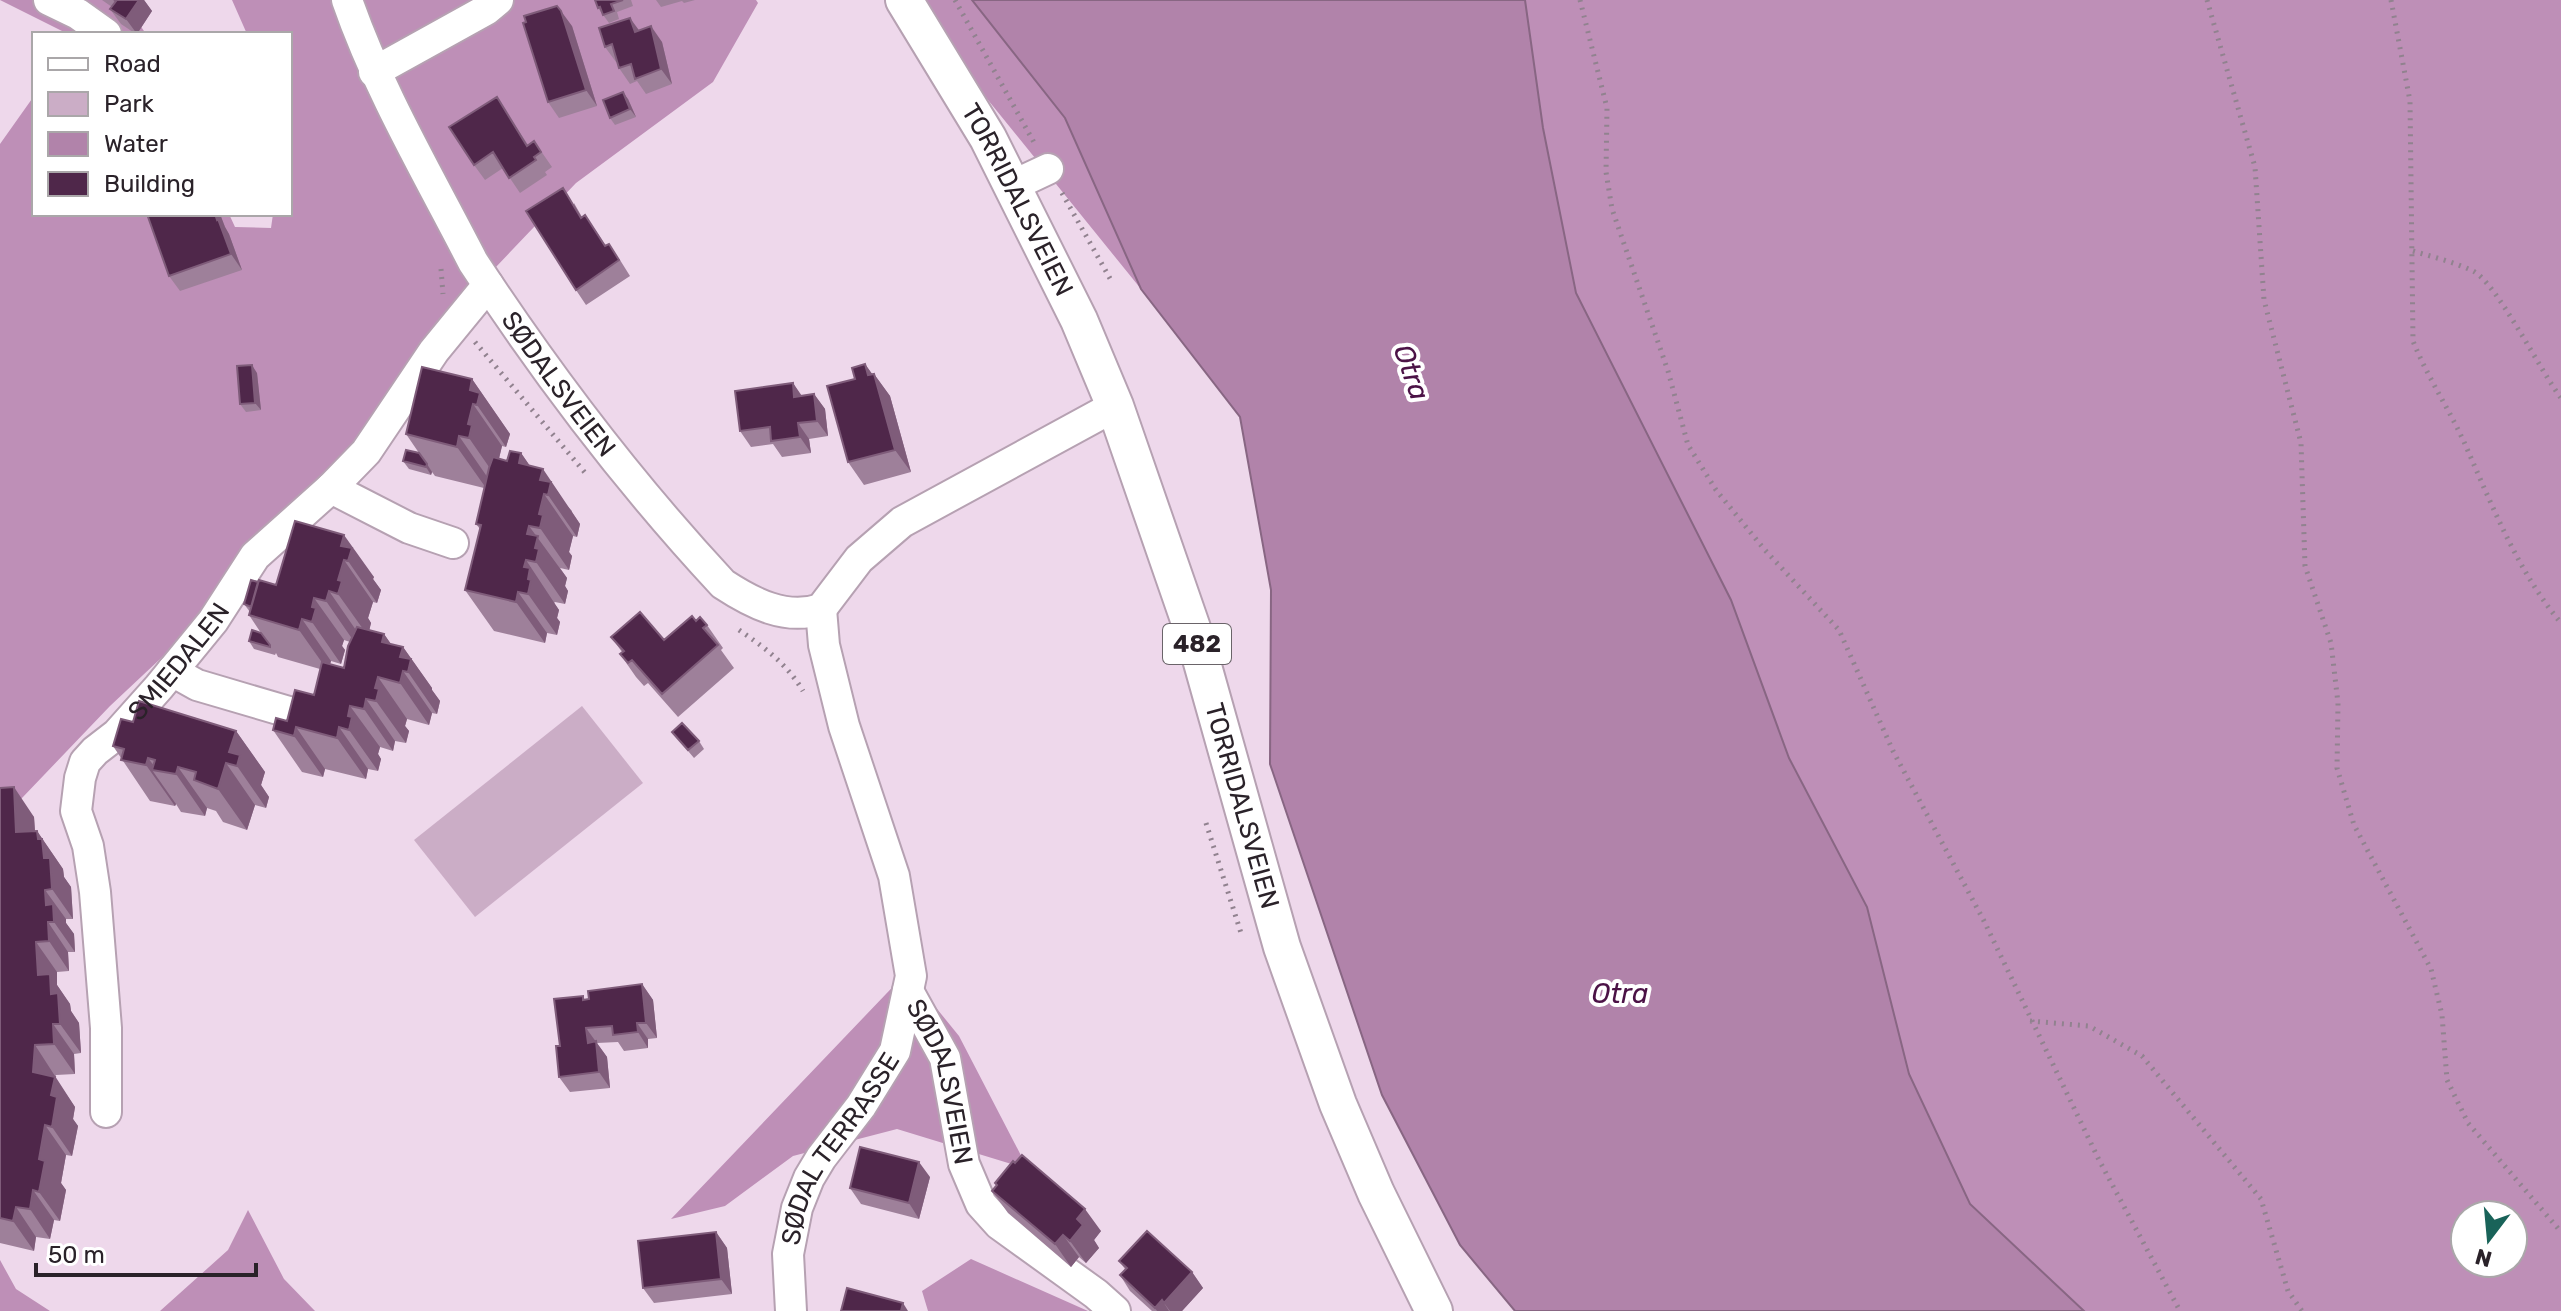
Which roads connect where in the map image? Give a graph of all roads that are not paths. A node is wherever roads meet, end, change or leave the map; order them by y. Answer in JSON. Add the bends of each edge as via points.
{"nodes":[{"id":1,"x":49,"y":0,"type":"edge"},
{"id":2,"x":347,"y":0,"type":"edge"},
{"id":3,"x":498,"y":0,"type":"edge"},
{"id":4,"x":904,"y":0,"type":"edge"},
{"id":5,"x":103,"y":32,"type":"edge"},
{"id":6,"x":374,"y":72,"type":"junction"},
{"id":7,"x":1048,"y":169,"type":"dead end"},
{"id":8,"x":1012,"y":186,"type":"junction"},
{"id":9,"x":488,"y":285,"type":"junction"},
{"id":10,"x":1115,"y":406,"type":"junction"},
{"id":11,"x":331,"y":488,"type":"junction"},
{"id":12,"x":453,"y":543,"type":"dead end"},
{"id":13,"x":821,"y":609,"type":"junction"},
{"id":14,"x":172,"y":671,"type":"junction"},
{"id":15,"x":309,"y":718,"type":"edge"},
{"id":16,"x":908,"y":991,"type":"junction"},
{"id":17,"x":106,"y":1112,"type":"dead end"},
{"id":18,"x":791,"y":1311,"type":"edge"},
{"id":19,"x":1115,"y":1311,"type":"edge"},
{"id":20,"x":1434,"y":1311,"type":"edge"}],
"edges":[{"from":1,"to":5,"type":"street"},
{"from":2,"to":6,"type":"street","name":"SØDALSVEIEN"},
{"from":3,"to":6,"type":"street"},
{"from":4,"to":8,"type":"main road","name":"TORRIDALSVEIEN","number":"482"},
{"from":6,"to":9,"type":"street","name":"SØDALSVEIEN"},
{"from":7,"to":8,"type":"street"},
{"from":8,"to":10,"type":"main road","name":"TORRIDALSVEIEN","number":"482"},
{"from":9,"to":11,"type":"street","name":"SMIEDALEN","via":[[434,351],[366,452]]},
{"from":9,"to":13,"type":"street","name":"SØDALSVEIEN","via":[[622,471],[723,584],[772,609],[795,614]]},
{"from":10,"to":13,"type":"street","via":[[902,522],[859,559]]},
{"from":10,"to":20,"type":"main road","name":"TORRIDALSVEIEN","number":"482","via":[[1194,634],[1282,947],[1338,1104]]},
{"from":11,"to":12,"type":"street","via":[[409,528]]},
{"from":11,"to":14,"type":"street","name":"SMIEDALEN","via":[[255,556]]},
{"from":13,"to":16,"type":"street","name":"SØDALSVEIEN","via":[[824,645],[844,726],[901,905],[911,976]]},
{"from":14,"to":15,"type":"street","via":[[197,685]]},
{"from":14,"to":17,"type":"street","name":"SMIEDALEN","via":[[85,762],[80,778],[76,811],[95,892],[106,1028]]},
{"from":16,"to":18,"type":"street","name":"SØDAL TERRASSE","via":[[895,1051],[821,1158],[797,1208],[788,1254]]},
{"from":16,"to":19,"type":"street","name":"SØDALSVEIEN","via":[[945,1058],[964,1164],[981,1204],[999,1224]]}]}
